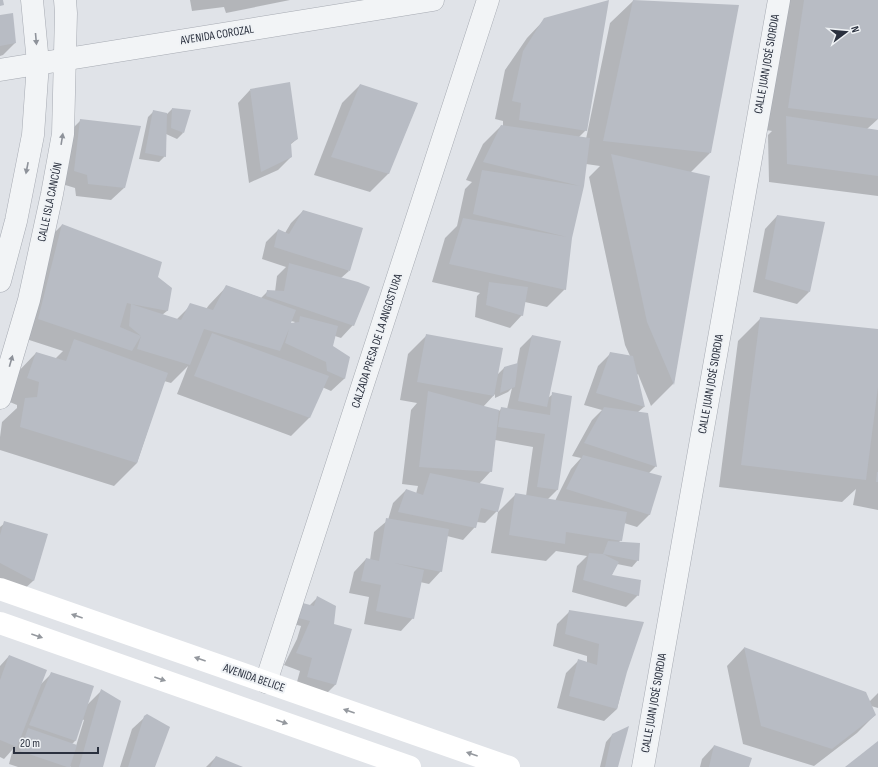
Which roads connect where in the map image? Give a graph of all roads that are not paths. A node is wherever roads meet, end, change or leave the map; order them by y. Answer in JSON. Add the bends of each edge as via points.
{"nodes":[{"id":1,"x":32,"y":0,"type":"edge"},
{"id":2,"x":65,"y":0,"type":"edge"},
{"id":3,"x":433,"y":0,"type":"edge"},
{"id":4,"x":488,"y":0,"type":"edge"},
{"id":5,"x":779,"y":0,"type":"edge"},
{"id":6,"x":66,"y":59,"type":"junction"},
{"id":7,"x":38,"y":63,"type":"junction"},
{"id":8,"x":0,"y":70,"type":"edge"},
{"id":9,"x":0,"y":281,"type":"edge"},
{"id":10,"x":0,"y":398,"type":"edge"},
{"id":11,"x":0,"y":589,"type":"edge"},
{"id":12,"x":0,"y":623,"type":"edge"},
{"id":13,"x":266,"y":682,"type":"junction"},
{"id":14,"x":410,"y":767,"type":"edge"},
{"id":15,"x":509,"y":767,"type":"edge"},
{"id":16,"x":642,"y":767,"type":"edge"}],
"edges":[{"from":1,"to":7,"type":"street","one_way":true},
{"from":2,"to":6,"type":"street","name":"CALLE ISLA CANCÚN"},
{"from":3,"to":6,"type":"street","name":"AVENIDA COROZAL"},
{"from":4,"to":13,"type":"street","name":"CALZADA PRESA DE LA ANGOSTURA"},
{"from":5,"to":16,"type":"street","name":"CALLE JUAN JOSÉ SIORDIA"},
{"from":6,"to":7,"type":"street","name":"AVENIDA COROZAL"},
{"from":10,"to":6,"type":"street","name":"CALLE ISLA CANCÚN","one_way":true,"via":[[29,300],[52,194],[63,134]]},
{"from":7,"to":8,"type":"street","name":"AVENIDA COROZAL"},
{"from":7,"to":9,"type":"street","one_way":true,"via":[[33,135],[16,221]]},
{"from":13,"to":11,"type":"main road","name":"AVENIDA BELICE","one_way":true},
{"from":12,"to":14,"type":"main road","one_way":true},
{"from":15,"to":13,"type":"main road","name":"AVENIDA BELICE","one_way":true}]}
